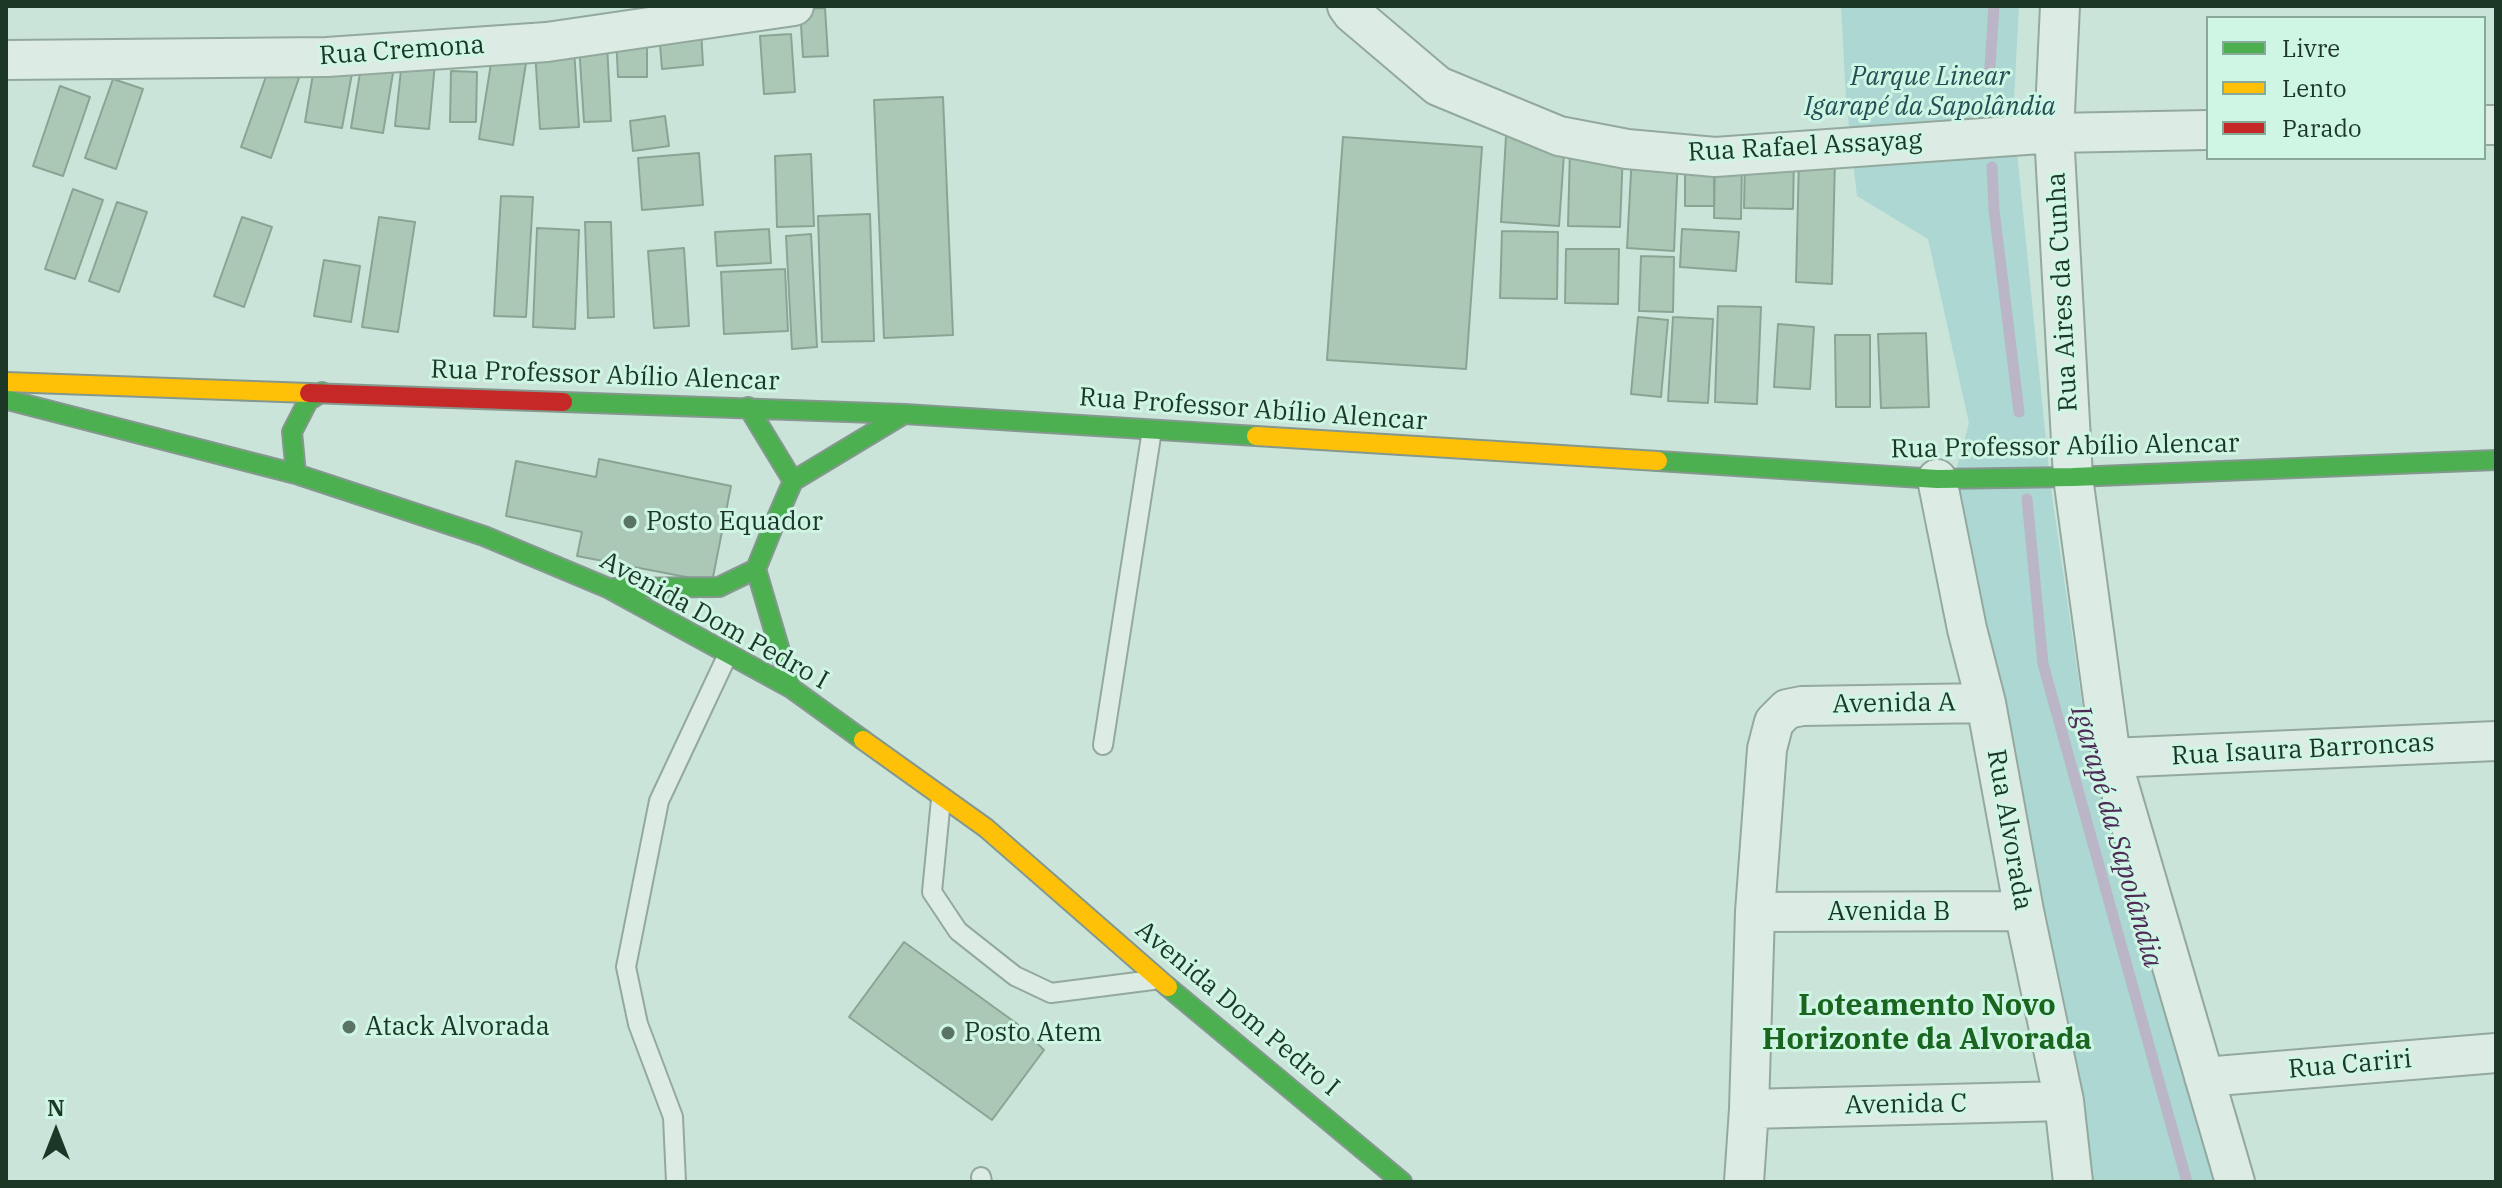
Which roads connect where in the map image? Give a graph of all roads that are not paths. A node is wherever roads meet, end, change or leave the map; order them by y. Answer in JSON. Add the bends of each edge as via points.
{"nodes":[{"id":1,"x":794,"y":6,"type":"edge"},
{"id":2,"x":1347,"y":6,"type":"edge"},
{"id":3,"x":2060,"y":6,"type":"edge"},
{"id":4,"x":6,"y":60,"type":"edge"},
{"id":5,"x":2206,"y":130,"type":"edge"},
{"id":6,"x":2054,"y":133,"type":"junction"},
{"id":7,"x":6,"y":382,"type":"edge"},
{"id":8,"x":322,"y":392,"type":"junction"},
{"id":9,"x":6,"y":399,"type":"edge"},
{"id":10,"x":748,"y":407,"type":"junction"},
{"id":11,"x":904,"y":414,"type":"junction"},
{"id":12,"x":1152,"y":430,"type":"junction"},
{"id":13,"x":2496,"y":460,"type":"edge"},
{"id":14,"x":296,"y":474,"type":"junction"},
{"id":15,"x":2073,"y":477,"type":"junction"},
{"id":16,"x":1937,"y":479,"type":"junction"},
{"id":17,"x":793,"y":481,"type":"junction"},
{"id":18,"x":756,"y":569,"type":"junction"},
{"id":19,"x":608,"y":588,"type":"junction"},
{"id":20,"x":728,"y":654,"type":"junction"},
{"id":21,"x":791,"y":688,"type":"junction"},
{"id":22,"x":1986,"y":703,"type":"junction"},
{"id":23,"x":2496,"y":741,"type":"edge"},
{"id":24,"x":1103,"y":745,"type":"dead end"},
{"id":25,"x":2111,"y":758,"type":"junction"},
{"id":26,"x":941,"y":796,"type":"junction"},
{"id":27,"x":2024,"y":911,"type":"junction"},
{"id":28,"x":1755,"y":912,"type":"junction"},
{"id":29,"x":1159,"y":979,"type":"junction"},
{"id":30,"x":2496,"y":1053,"type":"edge"},
{"id":31,"x":2204,"y":1077,"type":"junction"},
{"id":32,"x":2064,"y":1101,"type":"junction"},
{"id":33,"x":1749,"y":1109,"type":"junction"},
{"id":34,"x":676,"y":1182,"type":"edge"},
{"id":35,"x":1402,"y":1182,"type":"edge"},
{"id":36,"x":1744,"y":1182,"type":"edge"},
{"id":37,"x":2073,"y":1182,"type":"edge"},
{"id":38,"x":2235,"y":1182,"type":"edge"}],
"edges":[{"from":1,"to":4,"type":"street","name":"Rua Cremona","via":[[547,42],[327,57]]},
{"from":2,"to":6,"type":"street","name":"Rua Rafael Assayag","via":[[1438,86],[1559,136],[1627,149],[1715,157]]},
{"from":3,"to":6,"type":"street","name":"Rua Aires da Cunha"},
{"from":5,"to":6,"type":"street","name":"Rua Rafael Assayag"},
{"from":6,"to":15,"type":"street","name":"Rua Aires da Cunha"},
{"from":7,"to":8,"type":"street","name":"Rua Professor Abílio Alencar"},
{"from":8,"to":10,"type":"street","name":"Rua Professor Abílio Alencar"},
{"from":8,"to":14,"type":"street","via":[[308,401],[292,432]]},
{"from":9,"to":14,"type":"street","name":"Avenida Dom Pedro I"},
{"from":10,"to":11,"type":"street","name":"Rua Professor Abílio Alencar"},
{"from":10,"to":17,"type":"street"},
{"from":11,"to":12,"type":"street","name":"Rua Professor Abílio Alencar"},
{"from":11,"to":17,"type":"street"},
{"from":12,"to":16,"type":"street","name":"Rua Professor Abílio Alencar"},
{"from":12,"to":24,"type":"lane"},
{"from":13,"to":15,"type":"street","name":"Rua Professor Abílio Alencar"},
{"from":14,"to":19,"type":"street","name":"Avenida Dom Pedro I","via":[[484,536]]},
{"from":15,"to":16,"type":"street","name":"Rua Professor Abílio Alencar"},
{"from":15,"to":25,"type":"street","name":"Rua Aires da Cunha"},
{"from":16,"to":22,"type":"street","name":"Rua Alvorada"},
{"from":17,"to":18,"type":"street"},
{"from":18,"to":19,"type":"street","via":[[719,587]]},
{"from":18,"to":21,"type":"street"},
{"from":19,"to":20,"type":"street","name":"Avenida Dom Pedro I"},
{"from":20,"to":21,"type":"street","name":"Avenida Dom Pedro I"},
{"from":20,"to":34,"type":"lane","via":[[659,801],[626,967],[638,1024],[673,1117]]},
{"from":21,"to":26,"type":"street","name":"Avenida Dom Pedro I"},
{"from":22,"to":27,"type":"street","name":"Rua Alvorada"},
{"from":22,"to":28,"type":"street","name":"Avenida A","via":[[1787,709],[1774,722],[1767,749]]},
{"from":23,"to":25,"type":"street","name":"Rua Isaura Barroncas"},
{"from":25,"to":31,"type":"street","name":"Rua Aires da Cunha"},
{"from":26,"to":29,"type":"street","name":"Avenida Dom Pedro I","via":[[986,828]]},
{"from":26,"to":29,"type":"lane","via":[[932,892],[958,931],[1015,976],[1051,993]]},
{"from":27,"to":28,"type":"street","name":"Avenida B"},
{"from":27,"to":32,"type":"street","name":"Rua Alvorada"},
{"from":28,"to":33,"type":"street"},
{"from":29,"to":35,"type":"street","name":"Avenida Dom Pedro I"},
{"from":30,"to":31,"type":"street","name":"Rua Cariri"},
{"from":31,"to":38,"type":"street","name":"Rua Aires da Cunha"},
{"from":32,"to":33,"type":"street","name":"Avenida C"},
{"from":32,"to":37,"type":"street","name":"Rua Alvorada"},
{"from":33,"to":36,"type":"street"}]}
